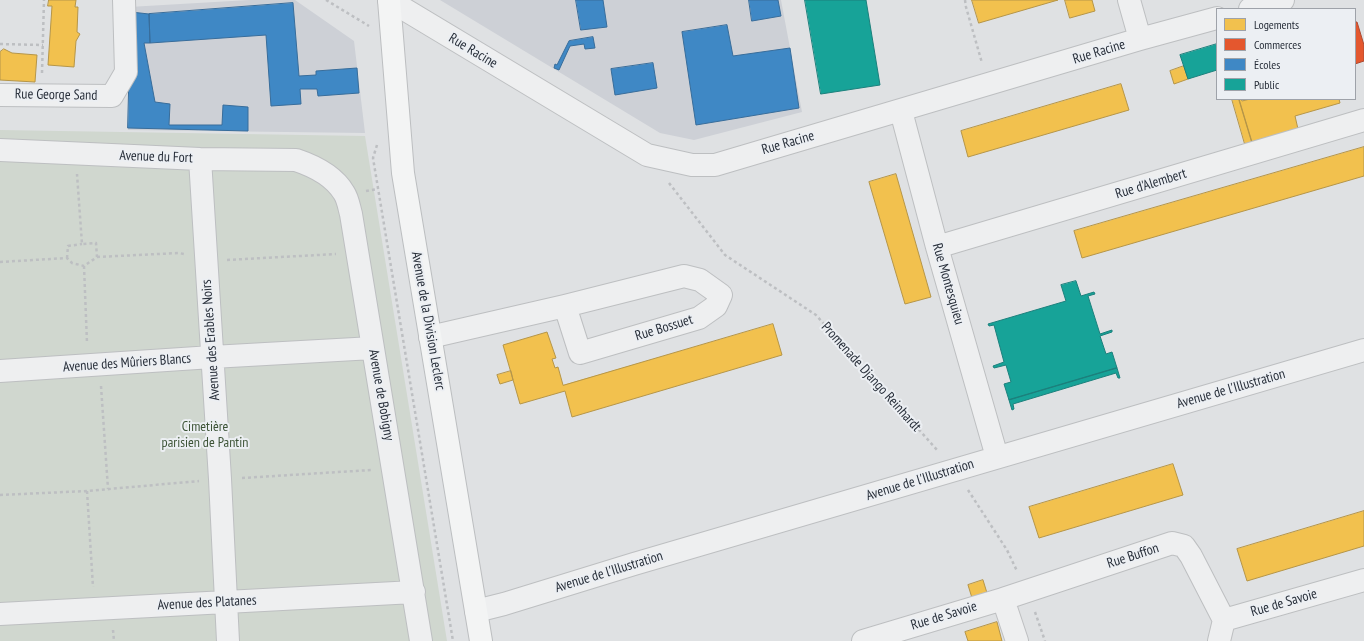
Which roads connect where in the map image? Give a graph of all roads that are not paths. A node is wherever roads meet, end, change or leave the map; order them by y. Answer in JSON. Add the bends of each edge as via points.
{"nodes":[{"id":1,"x":124,"y":0,"type":"edge"},
{"id":2,"x":389,"y":0,"type":"edge"},
{"id":3,"x":1129,"y":0,"type":"edge"},
{"id":4,"x":1283,"y":0,"type":"edge"},
{"id":5,"x":1254,"y":8,"type":"edge"},
{"id":6,"x":1216,"y":18,"type":"edge"},
{"id":7,"x":1140,"y":39,"type":"junction"},
{"id":8,"x":0,"y":95,"type":"edge"},
{"id":9,"x":901,"y":110,"type":"junction"},
{"id":10,"x":1364,"y":120,"type":"edge"},
{"id":11,"x":0,"y":150,"type":"edge"},
{"id":12,"x":200,"y":158,"type":"junction"},
{"id":13,"x":310,"y":165,"type":"joint"},
{"id":14,"x":937,"y":247,"type":"junction"},
{"id":15,"x":565,"y":306,"type":"junction"},
{"id":16,"x":430,"y":337,"type":"junction"},
{"id":17,"x":373,"y":348,"type":"junction"},
{"id":18,"x":1364,"y":350,"type":"edge"},
{"id":19,"x":212,"y":357,"type":"junction"},
{"id":20,"x":0,"y":371,"type":"edge"},
{"id":21,"x":997,"y":457,"type":"junction"},
{"id":22,"x":1364,"y":580,"type":"edge"},
{"id":23,"x":414,"y":592,"type":"junction"},
{"id":24,"x":1003,"y":599,"type":"junction"},
{"id":25,"x":226,"y":602,"type":"junction"},
{"id":26,"x":476,"y":611,"type":"junction"},
{"id":27,"x":0,"y":614,"type":"edge"},
{"id":28,"x":1224,"y":620,"type":"junction"},
{"id":29,"x":228,"y":641,"type":"edge"},
{"id":30,"x":421,"y":641,"type":"edge"},
{"id":31,"x":481,"y":641,"type":"edge"},
{"id":32,"x":863,"y":641,"type":"edge"},
{"id":33,"x":1017,"y":641,"type":"edge"},
{"id":34,"x":1219,"y":641,"type":"edge"}],
"edges":[{"from":1,"to":8,"type":"street","name":"Rue George Sand","via":[[126,72],[112,96]]},
{"from":2,"to":9,"type":"street","name":"Rue Racine","via":[[646,154],[692,166],[715,165]]},
{"from":2,"to":16,"type":"main road","name":"Avenue de la Division Leclerc","via":[[403,173]]},
{"from":3,"to":7,"type":"street"},
{"from":4,"to":5,"type":"street"},
{"from":6,"to":7,"type":"street","name":"Rue Racine"},
{"from":7,"to":9,"type":"street","name":"Rue Racine"},
{"from":9,"to":14,"type":"street","name":"Rue Montesquieu"},
{"from":10,"to":14,"type":"street","name":"Rue d'Alembert"},
{"from":11,"to":12,"type":"street","name":"Avenue du Fort"},
{"from":12,"to":13,"type":"street","name":"Avenue du Fort","via":[[296,160]]},
{"from":12,"to":19,"type":"street","name":"Avenue des Erables Noirs"},
{"from":13,"to":17,"type":"street","name":"Avenue de Bobigny","via":[[337,183],[345,194],[351,214]]},
{"from":14,"to":21,"type":"street","name":"Rue Montesquieu"},
{"from":15,"to":15,"type":"street","name":"Rue Bossuet","via":[[684,276],[700,280],[720,295],[716,306],[699,318],[580,353]]},
{"from":15,"to":16,"type":"street","name":"Rue Bossuet"},
{"from":16,"to":26,"type":"main road","name":"Avenue de la Division Leclerc"},
{"from":17,"to":19,"type":"street","name":"Avenue des Mûriers Blancs"},
{"from":17,"to":23,"type":"street","name":"Avenue de Bobigny"},
{"from":18,"to":21,"type":"street","name":"Avenue de l'Illustration"},
{"from":19,"to":20,"type":"street","name":"Avenue des Mûriers Blancs"},
{"from":19,"to":25,"type":"street","name":"Avenue des Erables Noirs"},
{"from":21,"to":26,"type":"street","name":"Avenue de l'Illustration"},
{"from":22,"to":28,"type":"street","name":"Rue de Savoie"},
{"from":23,"to":25,"type":"street","name":"Avenue des Platanes"},
{"from":23,"to":30,"type":"street","name":"Avenue de Bobigny"},
{"from":24,"to":28,"type":"street","name":"Rue Buffon","via":[[1172,543],[1184,546],[1191,556]]},
{"from":24,"to":32,"type":"street","name":"Rue de Savoie"},
{"from":24,"to":33,"type":"street"},
{"from":25,"to":27,"type":"street","name":"Avenue des Platanes"},
{"from":25,"to":29,"type":"street","name":"Avenue des Erables Noirs"},
{"from":26,"to":31,"type":"main road","name":"Avenue de la Division Leclerc"},
{"from":28,"to":34,"type":"street"}]}
